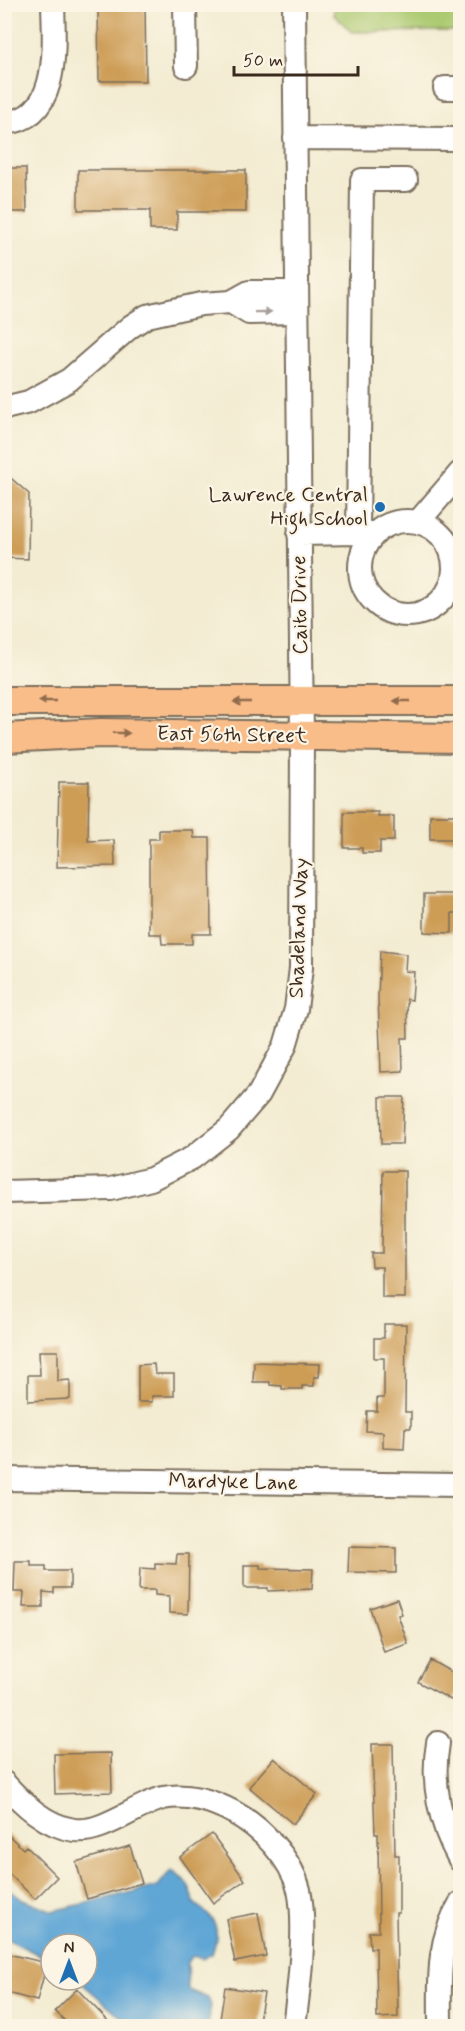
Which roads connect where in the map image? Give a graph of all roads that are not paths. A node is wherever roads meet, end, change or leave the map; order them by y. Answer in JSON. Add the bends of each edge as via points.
{"nodes":[{"id":1,"x":53,"y":4,"type":"edge"},
{"id":2,"x":185,"y":4,"type":"edge"},
{"id":3,"x":294,"y":4,"type":"edge"},
{"id":4,"x":186,"y":66,"type":"dead end"},
{"id":5,"x":4,"y":123,"type":"edge"},
{"id":6,"x":295,"y":138,"type":"junction"},
{"id":7,"x":460,"y":139,"type":"edge"},
{"id":8,"x":406,"y":180,"type":"dead end"},
{"id":9,"x":297,"y":302,"type":"junction"},
{"id":10,"x":4,"y":408,"type":"edge"},
{"id":11,"x":460,"y":473,"type":"edge"},
{"id":12,"x":418,"y":522,"type":"junction"},
{"id":13,"x":367,"y":532,"type":"junction"},
{"id":14,"x":299,"y":534,"type":"junction"},
{"id":15,"x":4,"y":701,"type":"edge"},
{"id":16,"x":460,"y":701,"type":"edge"},
{"id":17,"x":301,"y":718,"type":"junction"},
{"id":18,"x":4,"y":738,"type":"edge"},
{"id":19,"x":460,"y":738,"type":"edge"},
{"id":20,"x":4,"y":1192,"type":"edge"},
{"id":21,"x":4,"y":1479,"type":"edge"},
{"id":22,"x":460,"y":1485,"type":"edge"},
{"id":23,"x":438,"y":1743,"type":"dead end"},
{"id":24,"x":4,"y":1783,"type":"edge"},
{"id":25,"x":460,"y":1860,"type":"edge"},
{"id":26,"x":460,"y":1904,"type":"edge"},
{"id":27,"x":294,"y":2026,"type":"edge"},
{"id":28,"x":440,"y":2026,"type":"edge"}],
"edges":[{"from":1,"to":5,"type":"street","via":[[47,92],[32,113]]},
{"from":2,"to":4,"type":"street"},
{"from":3,"to":6,"type":"street","name":"Caito Drive"},
{"from":6,"to":7,"type":"street"},
{"from":6,"to":9,"type":"street","name":"Caito Drive"},
{"from":8,"to":13,"type":"street","via":[[362,180]]},
{"from":9,"to":10,"type":"street","via":[[249,313],[231,302],[201,304],[147,316],[69,380],[29,402]]},
{"from":9,"to":14,"type":"street","name":"Caito Drive"},
{"from":11,"to":12,"type":"street"},
{"from":12,"to":13,"type":"street","via":[[402,521]]},
{"from":12,"to":13,"type":"street","via":[[444,538],[452,552],[454,568],[452,584],[444,597],[417,614],[386,610],[364,587],[360,573]]},
{"from":13,"to":14,"type":"street"},
{"from":14,"to":17,"type":"street","name":"Caito Drive"},
{"from":17,"to":15,"type":"main road","name":"East 56th Street","one_way":true},
{"from":16,"to":17,"type":"main road","name":"East 56th Street","one_way":true},
{"from":18,"to":17,"type":"main road","name":"East 56th Street","one_way":true},
{"from":17,"to":19,"type":"main road","name":"East 56th Street"},
{"from":17,"to":20,"type":"street","name":"Shadeland Way","via":[[300,985],[287,1039],[267,1081],[223,1134],[192,1158],[151,1179],[95,1191]]},
{"from":21,"to":22,"type":"street","name":"Mardyke Lane"},
{"from":23,"to":25,"type":"street","via":[[438,1798]]},
{"from":24,"to":27,"type":"street","via":[[44,1820],[66,1829],[82,1830],[105,1824],[142,1805],[170,1797],[207,1800],[255,1826],[281,1855],[299,1891],[300,1953]]},
{"from":26,"to":28,"type":"street","via":[[442,1951]]}]}
